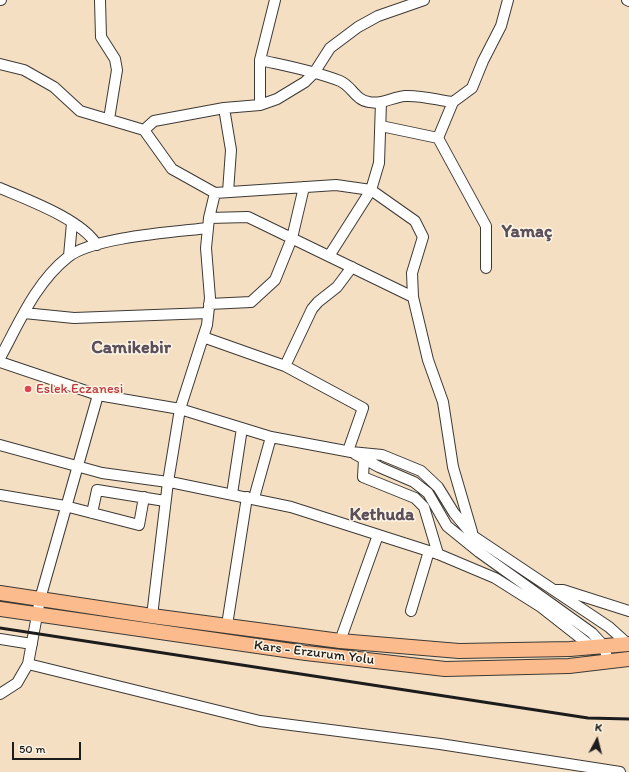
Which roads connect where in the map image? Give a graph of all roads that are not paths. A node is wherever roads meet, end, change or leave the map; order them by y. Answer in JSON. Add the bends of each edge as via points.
{"nodes":[{"id":1,"x":100,"y":0,"type":"edge"},
{"id":2,"x":275,"y":0,"type":"edge"},
{"id":3,"x":424,"y":0,"type":"edge"},
{"id":4,"x":508,"y":0,"type":"edge"},
{"id":5,"x":260,"y":60,"type":"junction"},
{"id":6,"x":0,"y":64,"type":"edge"},
{"id":7,"x":314,"y":73,"type":"junction"},
{"id":8,"x":381,"y":102,"type":"junction"},
{"id":9,"x":453,"y":102,"type":"junction"},
{"id":10,"x":260,"y":105,"type":"junction"},
{"id":11,"x":224,"y":108,"type":"junction"},
{"id":12,"x":109,"y":119,"type":"junction"},
{"id":13,"x":380,"y":126,"type":"junction"},
{"id":14,"x":144,"y":130,"type":"junction"},
{"id":15,"x":438,"y":138,"type":"junction"},
{"id":16,"x":304,"y":187,"type":"junction"},
{"id":17,"x":0,"y":188,"type":"edge"},
{"id":18,"x":371,"y":190,"type":"junction"},
{"id":19,"x":228,"y":192,"type":"junction"},
{"id":20,"x":215,"y":193,"type":"junction"},
{"id":21,"x":72,"y":223,"type":"junction"},
{"id":22,"x":208,"y":223,"type":"junction"},
{"id":23,"x":292,"y":238,"type":"junction"},
{"id":24,"x":97,"y":245,"type":"junction"},
{"id":25,"x":69,"y":256,"type":"junction"},
{"id":26,"x":329,"y":256,"type":"junction"},
{"id":27,"x":352,"y":267,"type":"junction"},
{"id":28,"x":486,"y":268,"type":"dead end"},
{"id":29,"x":413,"y":297,"type":"junction"},
{"id":30,"x":209,"y":309,"type":"junction"},
{"id":31,"x":24,"y":313,"type":"junction"},
{"id":32,"x":203,"y":337,"type":"junction"},
{"id":33,"x":0,"y":358,"type":"edge"},
{"id":34,"x":0,"y":362,"type":"edge"},
{"id":35,"x":285,"y":366,"type":"junction"},
{"id":36,"x":98,"y":395,"type":"junction"},
{"id":37,"x":180,"y":409,"type":"junction"},
{"id":38,"x":242,"y":428,"type":"junction"},
{"id":39,"x":271,"y":437,"type":"junction"},
{"id":40,"x":0,"y":445,"type":"edge"},
{"id":41,"x":350,"y":452,"type":"junction"},
{"id":42,"x":364,"y":459,"type":"junction"},
{"id":43,"x":79,"y":467,"type":"junction"},
{"id":44,"x":168,"y":482,"type":"junction"},
{"id":45,"x":232,"y":494,"type":"junction"},
{"id":46,"x":0,"y":495,"type":"edge"},
{"id":47,"x":144,"y":497,"type":"junction"},
{"id":48,"x":251,"y":498,"type":"junction"},
{"id":49,"x":165,"y":502,"type":"junction"},
{"id":50,"x":65,"y":506,"type":"junction"},
{"id":51,"x":92,"y":513,"type":"junction"},
{"id":52,"x":378,"y":534,"type":"junction"},
{"id":53,"x":474,"y":536,"type":"junction"},
{"id":54,"x":434,"y":552,"type":"junction"},
{"id":55,"x":553,"y":590,"type":"junction"},
{"id":56,"x":0,"y":593,"type":"edge"},
{"id":57,"x":40,"y":599,"type":"junction"},
{"id":58,"x":0,"y":609,"type":"edge"},
{"id":59,"x":411,"y":611,"type":"dead end"},
{"id":60,"x":629,"y":611,"type":"edge"},
{"id":61,"x":37,"y":615,"type":"junction"},
{"id":62,"x":152,"y":616,"type":"junction"},
{"id":63,"x":227,"y":625,"type":"junction"},
{"id":64,"x":0,"y":639,"type":"edge"},
{"id":65,"x":340,"y":641,"type":"junction"},
{"id":66,"x":32,"y":644,"type":"junction"},
{"id":67,"x":629,"y":645,"type":"edge"},
{"id":68,"x":598,"y":647,"type":"junction"},
{"id":69,"x":629,"y":659,"type":"edge"},
{"id":70,"x":608,"y":662,"type":"junction"},
{"id":71,"x":28,"y":664,"type":"junction"},
{"id":72,"x":0,"y":694,"type":"edge"},
{"id":73,"x":620,"y":772,"type":"edge"}],
"edges":[{"from":1,"to":12,"type":"street","via":[[102,37],[115,59],[117,70]]},
{"from":2,"to":5,"type":"street"},
{"from":3,"to":7,"type":"street","via":[[378,16],[358,27],[330,48]]},
{"from":4,"to":9,"type":"street","via":[[502,26],[482,61],[472,88]]},
{"from":5,"to":7,"type":"street"},
{"from":5,"to":10,"type":"street"},
{"from":6,"to":12,"type":"street","via":[[24,70],[54,87],[80,111]]},
{"from":7,"to":8,"type":"street","via":[[341,82],[361,100]]},
{"from":7,"to":10,"type":"street","via":[[277,99]]},
{"from":8,"to":9,"type":"street","via":[[396,97],[412,96]]},
{"from":8,"to":13,"type":"street"},
{"from":9,"to":15,"type":"street"},
{"from":10,"to":11,"type":"street"},
{"from":11,"to":14,"type":"street","via":[[154,121]]},
{"from":11,"to":19,"type":"street","via":[[231,150]]},
{"from":12,"to":14,"type":"street"},
{"from":13,"to":15,"type":"street"},
{"from":13,"to":18,"type":"street","via":[[379,163]]},
{"from":14,"to":20,"type":"street","via":[[172,169]]},
{"from":15,"to":28,"type":"street","via":[[486,226]]},
{"from":16,"to":18,"type":"street","via":[[336,185]]},
{"from":16,"to":19,"type":"street"},
{"from":16,"to":23,"type":"street"},
{"from":17,"to":21,"type":"street","via":[[46,208]]},
{"from":18,"to":26,"type":"street"},
{"from":18,"to":29,"type":"street","via":[[415,221],[424,237],[412,273]]},
{"from":19,"to":20,"type":"street"},
{"from":20,"to":22,"type":"street"},
{"from":21,"to":24,"type":"street","via":[[90,234]]},
{"from":21,"to":25,"type":"street"},
{"from":22,"to":23,"type":"street","via":[[248,217]]},
{"from":22,"to":24,"type":"street"},
{"from":22,"to":30,"type":"street","via":[[206,248]]},
{"from":23,"to":26,"type":"street"},
{"from":23,"to":30,"type":"street","via":[[275,280],[251,302]]},
{"from":24,"to":25,"type":"street"},
{"from":25,"to":31,"type":"street","via":[[47,277]]},
{"from":26,"to":27,"type":"street"},
{"from":27,"to":29,"type":"street"},
{"from":27,"to":35,"type":"street","via":[[337,287],[312,310]]},
{"from":29,"to":53,"type":"street","via":[[428,360],[443,402],[453,468]]},
{"from":30,"to":31,"type":"street","via":[[74,318]]},
{"from":30,"to":32,"type":"street"},
{"from":31,"to":33,"type":"street"},
{"from":32,"to":35,"type":"street"},
{"from":32,"to":37,"type":"street"},
{"from":34,"to":36,"type":"street"},
{"from":35,"to":41,"type":"street","via":[[363,408]]},
{"from":36,"to":37,"type":"street"},
{"from":36,"to":43,"type":"street"},
{"from":37,"to":38,"type":"street"},
{"from":37,"to":44,"type":"street"},
{"from":38,"to":39,"type":"street"},
{"from":38,"to":45,"type":"street"},
{"from":39,"to":41,"type":"street"},
{"from":39,"to":48,"type":"street"},
{"from":40,"to":43,"type":"street"},
{"from":41,"to":42,"type":"street"},
{"from":41,"to":53,"type":"street","via":[[382,455],[421,471],[438,487],[454,513]]},
{"from":42,"to":54,"type":"street","via":[[363,478],[415,498],[424,507]]},
{"from":42,"to":68,"type":"street","via":[[414,482],[428,493],[447,526],[587,630]]},
{"from":43,"to":44,"type":"street","via":[[102,473]]},
{"from":43,"to":50,"type":"street"},
{"from":44,"to":45,"type":"street"},
{"from":44,"to":49,"type":"street"},
{"from":45,"to":48,"type":"street"},
{"from":46,"to":50,"type":"street"},
{"from":47,"to":49,"type":"street"},
{"from":47,"to":51,"type":"street","via":[[97,490]]},
{"from":47,"to":51,"type":"street","via":[[139,525]]},
{"from":48,"to":52,"type":"street"},
{"from":48,"to":63,"type":"street"},
{"from":49,"to":62,"type":"street"},
{"from":50,"to":51,"type":"street"},
{"from":50,"to":57,"type":"street"},
{"from":52,"to":54,"type":"street"},
{"from":52,"to":65,"type":"street"},
{"from":53,"to":55,"type":"street"},
{"from":54,"to":59,"type":"street"},
{"from":54,"to":68,"type":"street","via":[[494,578]]},
{"from":55,"to":60,"type":"street","via":[[563,590]]},
{"from":55,"to":67,"type":"street","via":[[609,627]]},
{"from":56,"to":57,"type":"highway","name":"Kars - Erzurum Yolu"},
{"from":57,"to":61,"type":"street"},
{"from":57,"to":62,"type":"highway","name":"Kars - Erzurum Yolu"},
{"from":58,"to":61,"type":"highway","name":"Kars - Erzurum Yolu"},
{"from":61,"to":66,"type":"street"},
{"from":61,"to":70,"type":"highway","name":"Kars - Erzurum Yolu","via":[[306,653],[445,669],[569,666]]},
{"from":62,"to":63,"type":"highway","name":"Kars - Erzurum Yolu"},
{"from":63,"to":65,"type":"highway","name":"Kars - Erzurum Yolu"},
{"from":64,"to":66,"type":"street"},
{"from":65,"to":68,"type":"highway","name":"Kars - Erzurum Yolu","via":[[459,651]]},
{"from":66,"to":71,"type":"street"},
{"from":67,"to":68,"type":"highway","name":"Kars - Erzurum Yolu"},
{"from":68,"to":70,"type":"street"},
{"from":69,"to":70,"type":"highway","name":"Kars - Erzurum Yolu"},
{"from":71,"to":72,"type":"street","via":[[17,683]]},
{"from":71,"to":73,"type":"street","via":[[260,721],[440,744]]}]}
